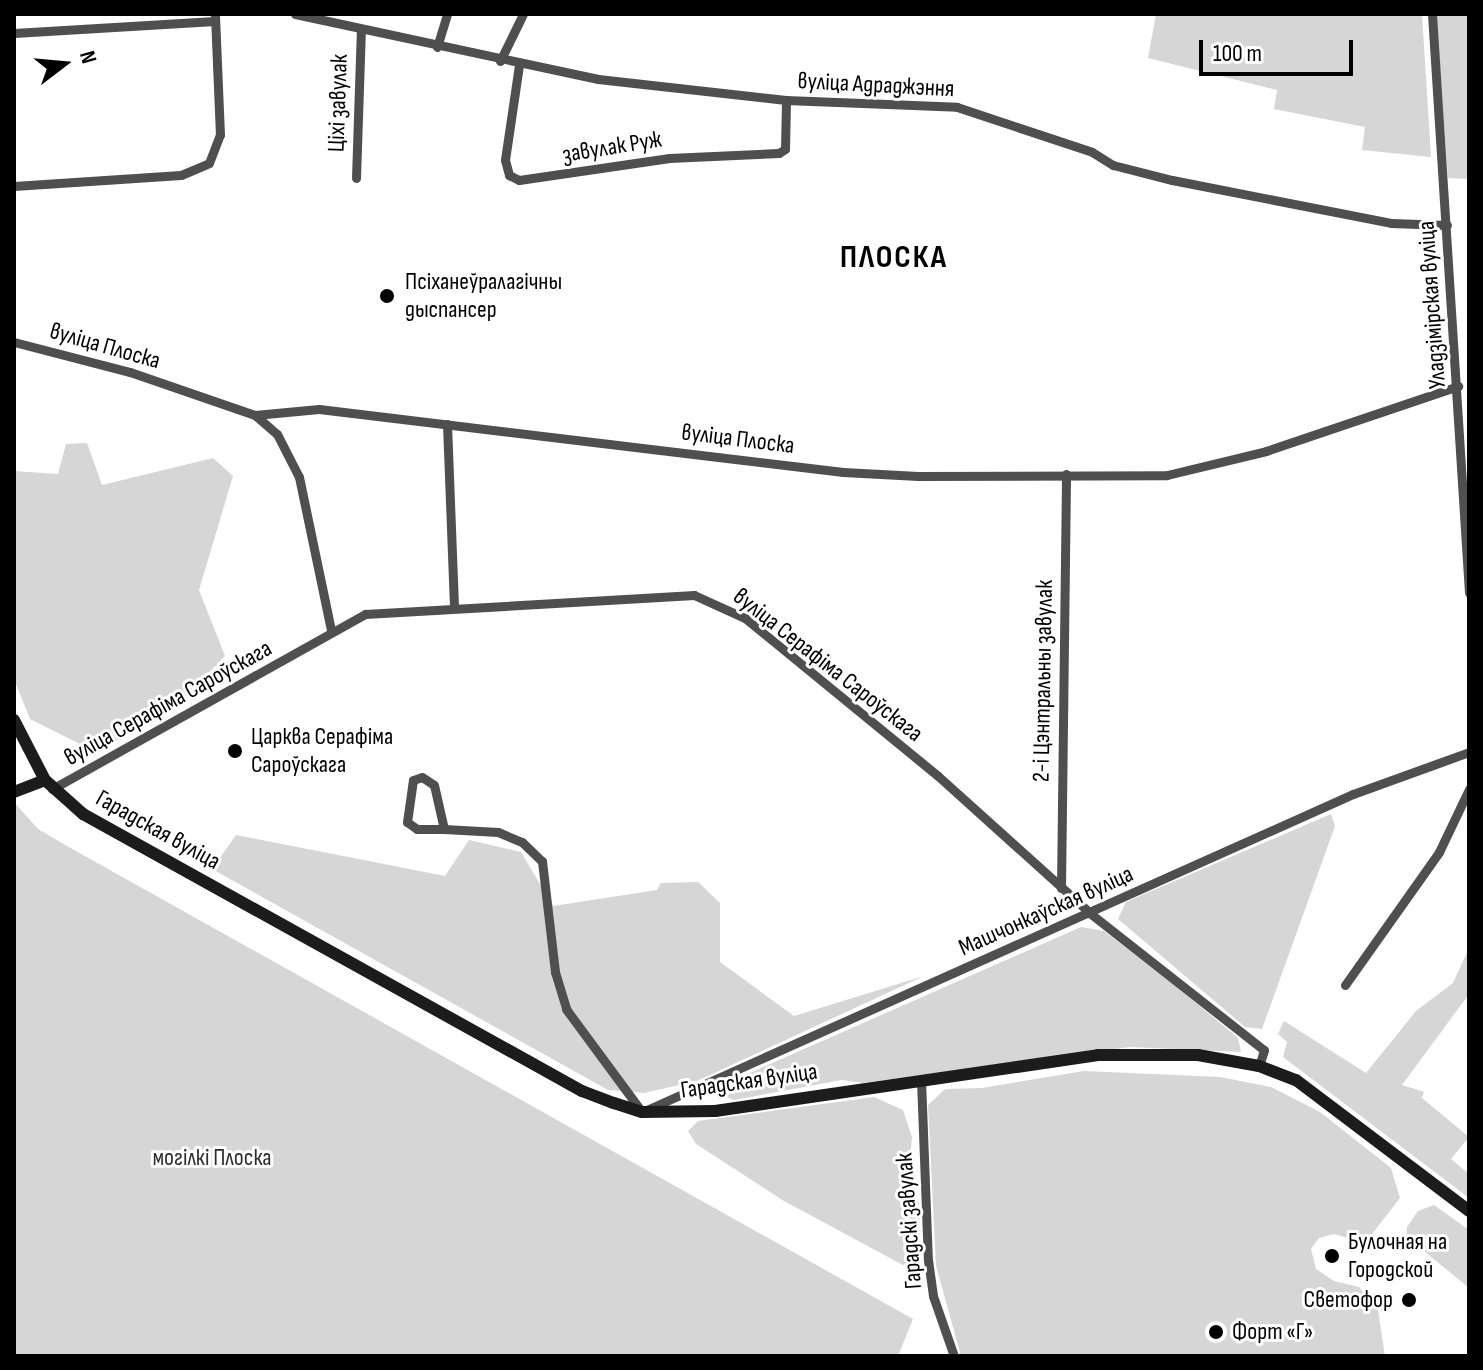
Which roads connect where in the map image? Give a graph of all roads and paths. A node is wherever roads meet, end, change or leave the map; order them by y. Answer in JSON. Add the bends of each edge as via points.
{"nodes":[{"id":1,"x":295,"y":14,"type":"edge"},
{"id":2,"x":447,"y":14,"type":"edge"},
{"id":3,"x":523,"y":14,"type":"edge"},
{"id":4,"x":1432,"y":14,"type":"edge"},
{"id":5,"x":311,"y":16,"type":"edge"},
{"id":6,"x":215,"y":18,"type":"edge"},
{"id":7,"x":361,"y":29,"type":"junction"},
{"id":8,"x":14,"y":33,"type":"edge"},
{"id":9,"x":437,"y":47,"type":"junction"},
{"id":10,"x":500,"y":61,"type":"junction"},
{"id":11,"x":519,"y":65,"type":"junction"},
{"id":12,"x":786,"y":100,"type":"junction"},
{"id":13,"x":356,"y":178,"type":"dead end"},
{"id":14,"x":14,"y":186,"type":"edge"},
{"id":15,"x":1447,"y":225,"type":"junction"},
{"id":16,"x":14,"y":342,"type":"edge"},
{"id":17,"x":1458,"y":386,"type":"junction"},
{"id":18,"x":255,"y":415,"type":"junction"},
{"id":19,"x":447,"y":424,"type":"junction"},
{"id":20,"x":1066,"y":474,"type":"junction"},
{"id":21,"x":1469,"y":593,"type":"edge"},
{"id":22,"x":454,"y":607,"type":"junction"},
{"id":23,"x":331,"y":630,"type":"junction"},
{"id":24,"x":14,"y":720,"type":"edge"},
{"id":25,"x":1469,"y":752,"type":"edge"},
{"id":26,"x":48,"y":784,"type":"junction"},
{"id":27,"x":1469,"y":789,"type":"edge"},
{"id":28,"x":14,"y":792,"type":"edge"},
{"id":29,"x":444,"y":829,"type":"junction"},
{"id":30,"x":1061,"y":888,"type":"junction"},
{"id":31,"x":1091,"y":914,"type":"junction"},
{"id":32,"x":1345,"y":985,"type":"dead end"},
{"id":33,"x":1259,"y":1066,"type":"junction"},
{"id":34,"x":921,"y":1080,"type":"junction"},
{"id":35,"x":642,"y":1112,"type":"junction"},
{"id":36,"x":1469,"y":1211,"type":"edge"},
{"id":37,"x":954,"y":1356,"type":"edge"}],
"edges":[{"from":1,"to":5,"type":"street","name":"вуліца Адраджэння"},
{"from":2,"to":9,"type":"street"},
{"from":3,"to":10,"type":"street"},
{"from":4,"to":15,"type":"street","name":"Уладзімірская вуліца"},
{"from":5,"to":7,"type":"street","name":"вуліца Адраджэння"},
{"from":6,"to":8,"type":"street"},
{"from":6,"to":14,"type":"street","via":[[220,135],[209,163],[181,175]]},
{"from":7,"to":9,"type":"street","name":"вуліца Адраджэння"},
{"from":7,"to":13,"type":"street","name":"Ціхі завулак"},
{"from":9,"to":10,"type":"street","name":"вуліца Адраджэння"},
{"from":10,"to":11,"type":"street","name":"вуліца Адраджэння"},
{"from":11,"to":12,"type":"street","name":"вуліца Адраджэння"},
{"from":11,"to":12,"type":"street","name":"завулак Руж","via":[[505,166],[519,180],[655,159],[779,153],[785,149]]},
{"from":12,"to":15,"type":"street","name":"вуліца Адраджэння","via":[[957,107],[1092,152],[1113,165],[1172,180],[1391,223]]},
{"from":15,"to":17,"type":"street","name":"Уладзімірская вуліца"},
{"from":16,"to":18,"type":"street","name":"вуліца Плоска","via":[[130,372]]},
{"from":17,"to":20,"type":"street","name":"вуліца Плоска","via":[[1203,468],[1167,475]]},
{"from":17,"to":21,"type":"street","name":"Уладзімірская вуліца"},
{"from":18,"to":19,"type":"street","name":"вуліца Плоска","via":[[307,408]]},
{"from":18,"to":23,"type":"street","via":[[277,434],[299,477]]},
{"from":19,"to":20,"type":"street","name":"вуліца Плоска","via":[[843,472]]},
{"from":19,"to":22,"type":"street"},
{"from":20,"to":30,"type":"street","name":"2-і Цэнтральны завулак"},
{"from":22,"to":23,"type":"street","name":"вуліца Серафіма Сароўскага","via":[[365,614]]},
{"from":22,"to":30,"type":"street","name":"вуліца Серафіма Сароўскага","via":[[679,594],[721,604],[938,776]]},
{"from":23,"to":26,"type":"street","name":"вуліца Серафіма Сароўскага","via":[[274,669]]},
{"from":24,"to":26,"type":"main road","name":"Гарадская вуліца"},
{"from":25,"to":31,"type":"street","name":"Машчонкаўская вуліца","via":[[1367,788]]},
{"from":26,"to":28,"type":"main road"},
{"from":26,"to":35,"type":"main road","name":"Гарадская вуліца","via":[[100,824],[582,1091]]},
{"from":27,"to":32,"type":"street","via":[[1439,852]]},
{"from":29,"to":29,"type":"street","via":[[417,829],[407,822],[413,780],[427,778],[434,785]]},
{"from":29,"to":35,"type":"street","via":[[498,832],[522,842],[542,861],[555,972],[566,1009]]},
{"from":30,"to":31,"type":"street","name":"вуліца Серафіма Сароўскага"},
{"from":31,"to":33,"type":"street","name":"вуліца Серафіма Сароўскага","via":[[1264,1050]]},
{"from":31,"to":35,"type":"street","name":"Машчонкаўская вуліца"},
{"from":33,"to":34,"type":"main road","name":"Гарадская вуліца","via":[[1198,1055],[1128,1052]]},
{"from":33,"to":36,"type":"main road","name":"Гарадская вуліца","via":[[1327,1099]]},
{"from":34,"to":35,"type":"main road","name":"Гарадская вуліца","via":[[715,1111]]},
{"from":34,"to":37,"type":"street","name":"Гарадскі завулак","via":[[928,1260],[933,1296]]}]}
